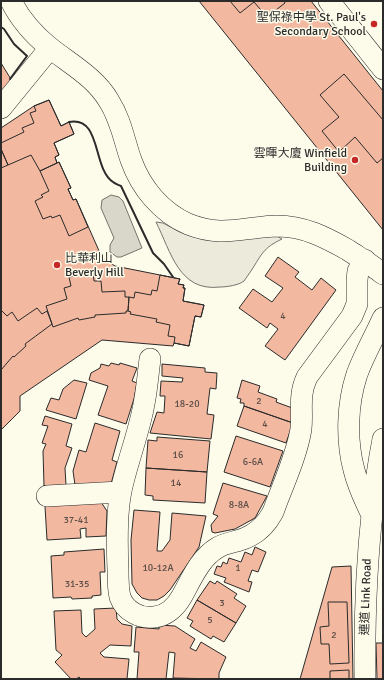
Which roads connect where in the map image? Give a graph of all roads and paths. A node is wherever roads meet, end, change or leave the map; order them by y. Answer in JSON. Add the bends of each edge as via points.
{"nodes":[{"id":1,"x":11,"y":1,"type":"edge"},
{"id":2,"x":329,"y":1,"type":"edge"},
{"id":3,"x":50,"y":48,"type":"junction"},
{"id":4,"x":383,"y":69,"type":"edge"},
{"id":5,"x":1,"y":108,"type":"edge"},
{"id":6,"x":365,"y":260,"type":"junction"},
{"id":7,"x":383,"y":274,"type":"edge"},
{"id":8,"x":383,"y":318,"type":"edge"},
{"id":9,"x":150,"y":359,"type":"dead end"},
{"id":10,"x":383,"y":439,"type":"edge"},
{"id":11,"x":120,"y":492,"type":"junction"},
{"id":12,"x":47,"y":496,"type":"dead end"},
{"id":13,"x":372,"y":515,"type":"junction"},
{"id":14,"x":366,"y":679,"type":"edge"}],
"edges":[{"from":1,"to":3,"type":"street","via":[[26,24]]},
{"from":2,"to":4,"type":"street"},
{"from":3,"to":5,"type":"street"},
{"from":3,"to":6,"type":"street","via":[[89,77],[104,92],[121,124],[141,182],[170,214],[188,224],[207,230],[238,231],[276,226],[310,231]]},
{"from":6,"to":7,"type":"street"},
{"from":6,"to":11,"type":"street","via":[[358,271],[357,304],[352,316],[303,386],[301,428],[297,444],[268,521],[254,535],[226,543],[210,553],[203,560],[180,600],[173,608],[154,618],[134,614],[120,598],[116,540]]},
{"from":8,"to":13,"type":"street","via":[[357,374],[351,397],[349,422],[354,470]]},
{"from":9,"to":11,"type":"street","via":[[144,404]]},
{"from":10,"to":13,"type":"street","name":"連道 Link Road"},
{"from":11,"to":12,"type":"street"},
{"from":13,"to":14,"type":"street","name":"連道 Link Road","via":[[364,623]]}]}
